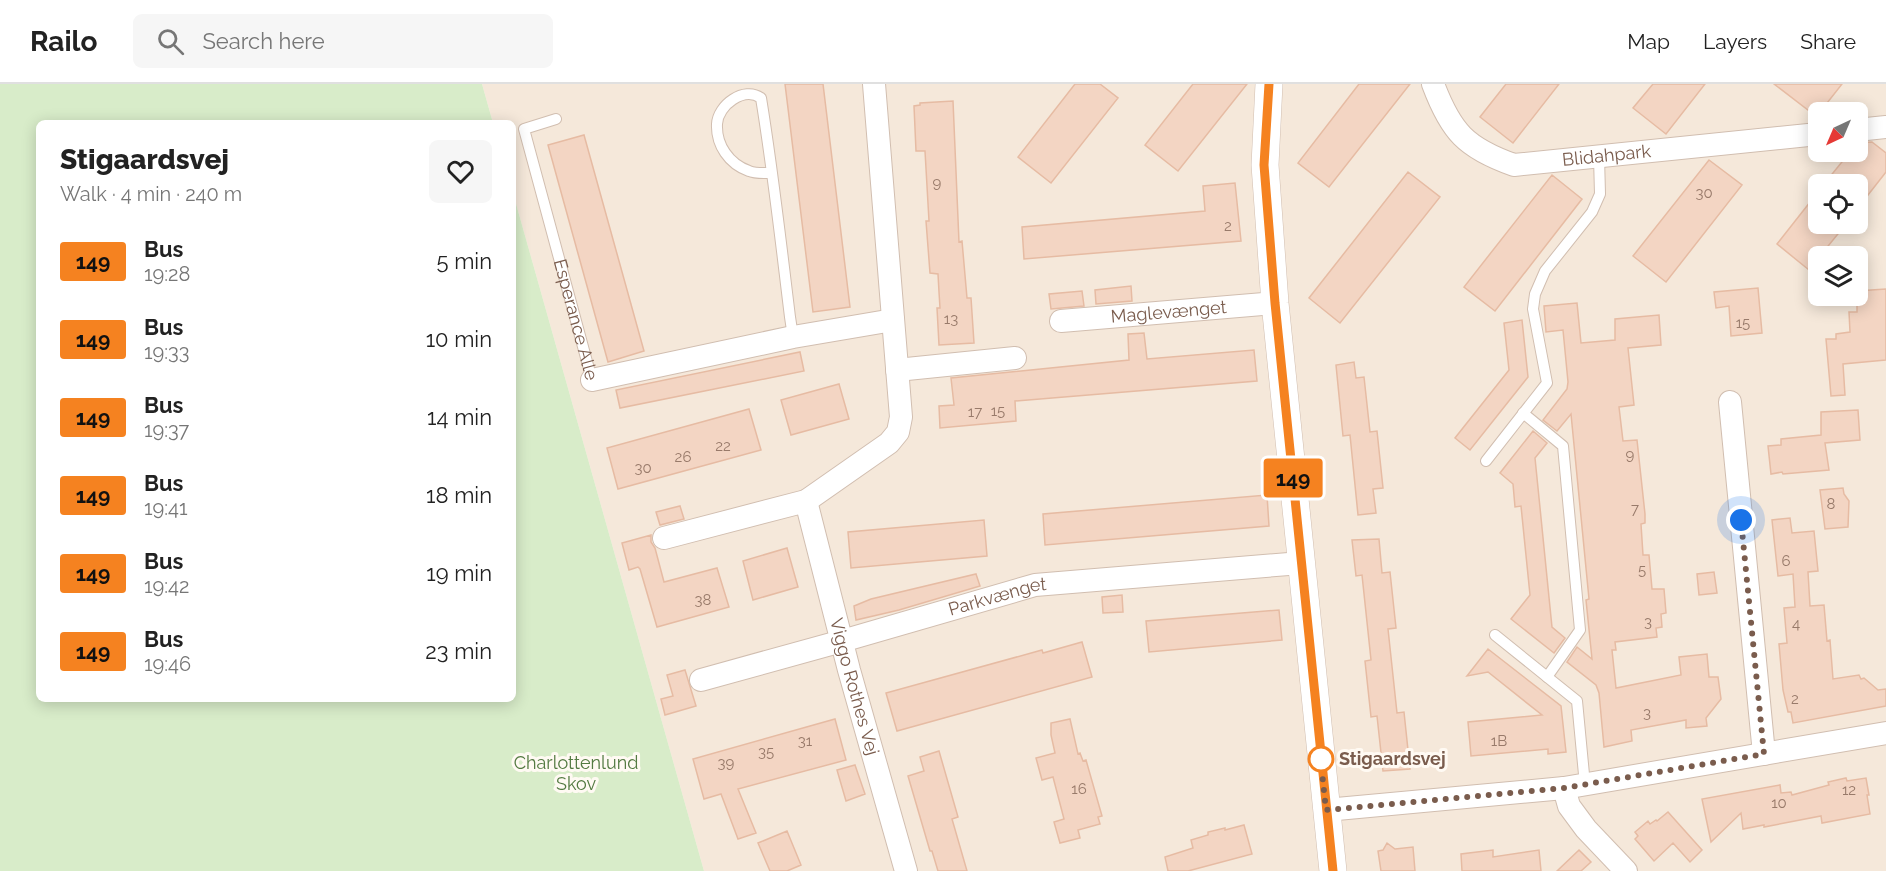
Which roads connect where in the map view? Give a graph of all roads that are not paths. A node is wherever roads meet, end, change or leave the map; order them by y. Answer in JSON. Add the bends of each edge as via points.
{"nodes":[{"id":1,"x":874,"y":84,"type":"edge"},
{"id":2,"x":1269,"y":84,"type":"edge"},
{"id":3,"x":1433,"y":84,"type":"edge"},
{"id":4,"x":556,"y":119,"type":"dead end"},
{"id":5,"x":1886,"y":127,"type":"edge"},
{"id":6,"x":1868,"y":129,"type":"edge"},
{"id":7,"x":1808,"y":135,"type":"edge"},
{"id":8,"x":1599,"y":157,"type":"junction"},
{"id":9,"x":772,"y":173,"type":"junction"},
{"id":10,"x":1275,"y":303,"type":"junction"},
{"id":11,"x":893,"y":320,"type":"junction"},
{"id":12,"x":1061,"y":321,"type":"dead end"},
{"id":13,"x":793,"y":337,"type":"junction"},
{"id":14,"x":1015,"y":358,"type":"dead end"},
{"id":15,"x":897,"y":370,"type":"junction"},
{"id":16,"x":592,"y":380,"type":"joint"},
{"id":17,"x":1730,"y":402,"type":"dead end"},
{"id":18,"x":1523,"y":413,"type":"junction"},
{"id":19,"x":1486,"y":462,"type":"dead end"},
{"id":20,"x":806,"y":501,"type":"junction"},
{"id":21,"x":664,"y":538,"type":"dead end"},
{"id":22,"x":1301,"y":563,"type":"junction"},
{"id":23,"x":1495,"y":635,"type":"dead end"},
{"id":24,"x":842,"y":641,"type":"junction"},
{"id":25,"x":1547,"y":677,"type":"junction"},
{"id":26,"x":701,"y":680,"type":"dead end"},
{"id":27,"x":1886,"y":733,"type":"edge"},
{"id":28,"x":1764,"y":754,"type":"junction"},
{"id":29,"x":1574,"y":787,"type":"junction"},
{"id":30,"x":1326,"y":810,"type":"junction"},
{"id":31,"x":906,"y":871,"type":"edge"},
{"id":32,"x":1333,"y":871,"type":"edge"},
{"id":33,"x":1626,"y":871,"type":"edge"}],
"edges":[{"from":1,"to":11,"type":"street"},
{"from":2,"to":10,"type":"street","via":[[1264,165]]},
{"from":3,"to":8,"type":"street","name":"Blidahpark","via":[[1456,129],[1473,147],[1492,158],[1514,165]]},
{"from":4,"to":16,"type":"lane","name":"Esperance Alle","via":[[524,129]]},
{"from":5,"to":6,"type":"street"},
{"from":7,"to":8,"type":"street","name":"Blidahpark"},
{"from":8,"to":18,"type":"lane","via":[[1600,194],[1592,212],[1545,271],[1535,294],[1533,309],[1546,383]]},
{"from":9,"to":9,"type":"lane","via":[[761,98],[743,94],[726,104],[717,123],[722,150],[737,166],[751,172]]},
{"from":9,"to":13,"type":"lane"},
{"from":10,"to":12,"type":"street","name":"Maglevænget"},
{"from":10,"to":22,"type":"street"},
{"from":11,"to":13,"type":"street","name":"Esperance Alle"},
{"from":11,"to":15,"type":"street"},
{"from":13,"to":16,"type":"street","name":"Esperance Alle"},
{"from":14,"to":15,"type":"street"},
{"from":15,"to":20,"type":"street","via":[[901,417],[898,432],[889,443]]},
{"from":17,"to":28,"type":"street"},
{"from":18,"to":19,"type":"lane"},
{"from":18,"to":25,"type":"lane","via":[[1563,446],[1581,630]]},
{"from":20,"to":21,"type":"street"},
{"from":20,"to":24,"type":"street","name":"Viggo Rothes Vej"},
{"from":22,"to":24,"type":"street","name":"Parkvænget","via":[[1035,585]]},
{"from":22,"to":30,"type":"street"},
{"from":23,"to":25,"type":"lane"},
{"from":24,"to":26,"type":"street","name":"Parkvænget"},
{"from":24,"to":31,"type":"street","name":"Viggo Rothes Vej"},
{"from":25,"to":29,"type":"lane","via":[[1577,701]]},
{"from":27,"to":28,"type":"street"},
{"from":28,"to":29,"type":"street"},
{"from":29,"to":30,"type":"street"},
{"from":29,"to":33,"type":"street","via":[[1569,806]]},
{"from":30,"to":32,"type":"street"}]}
